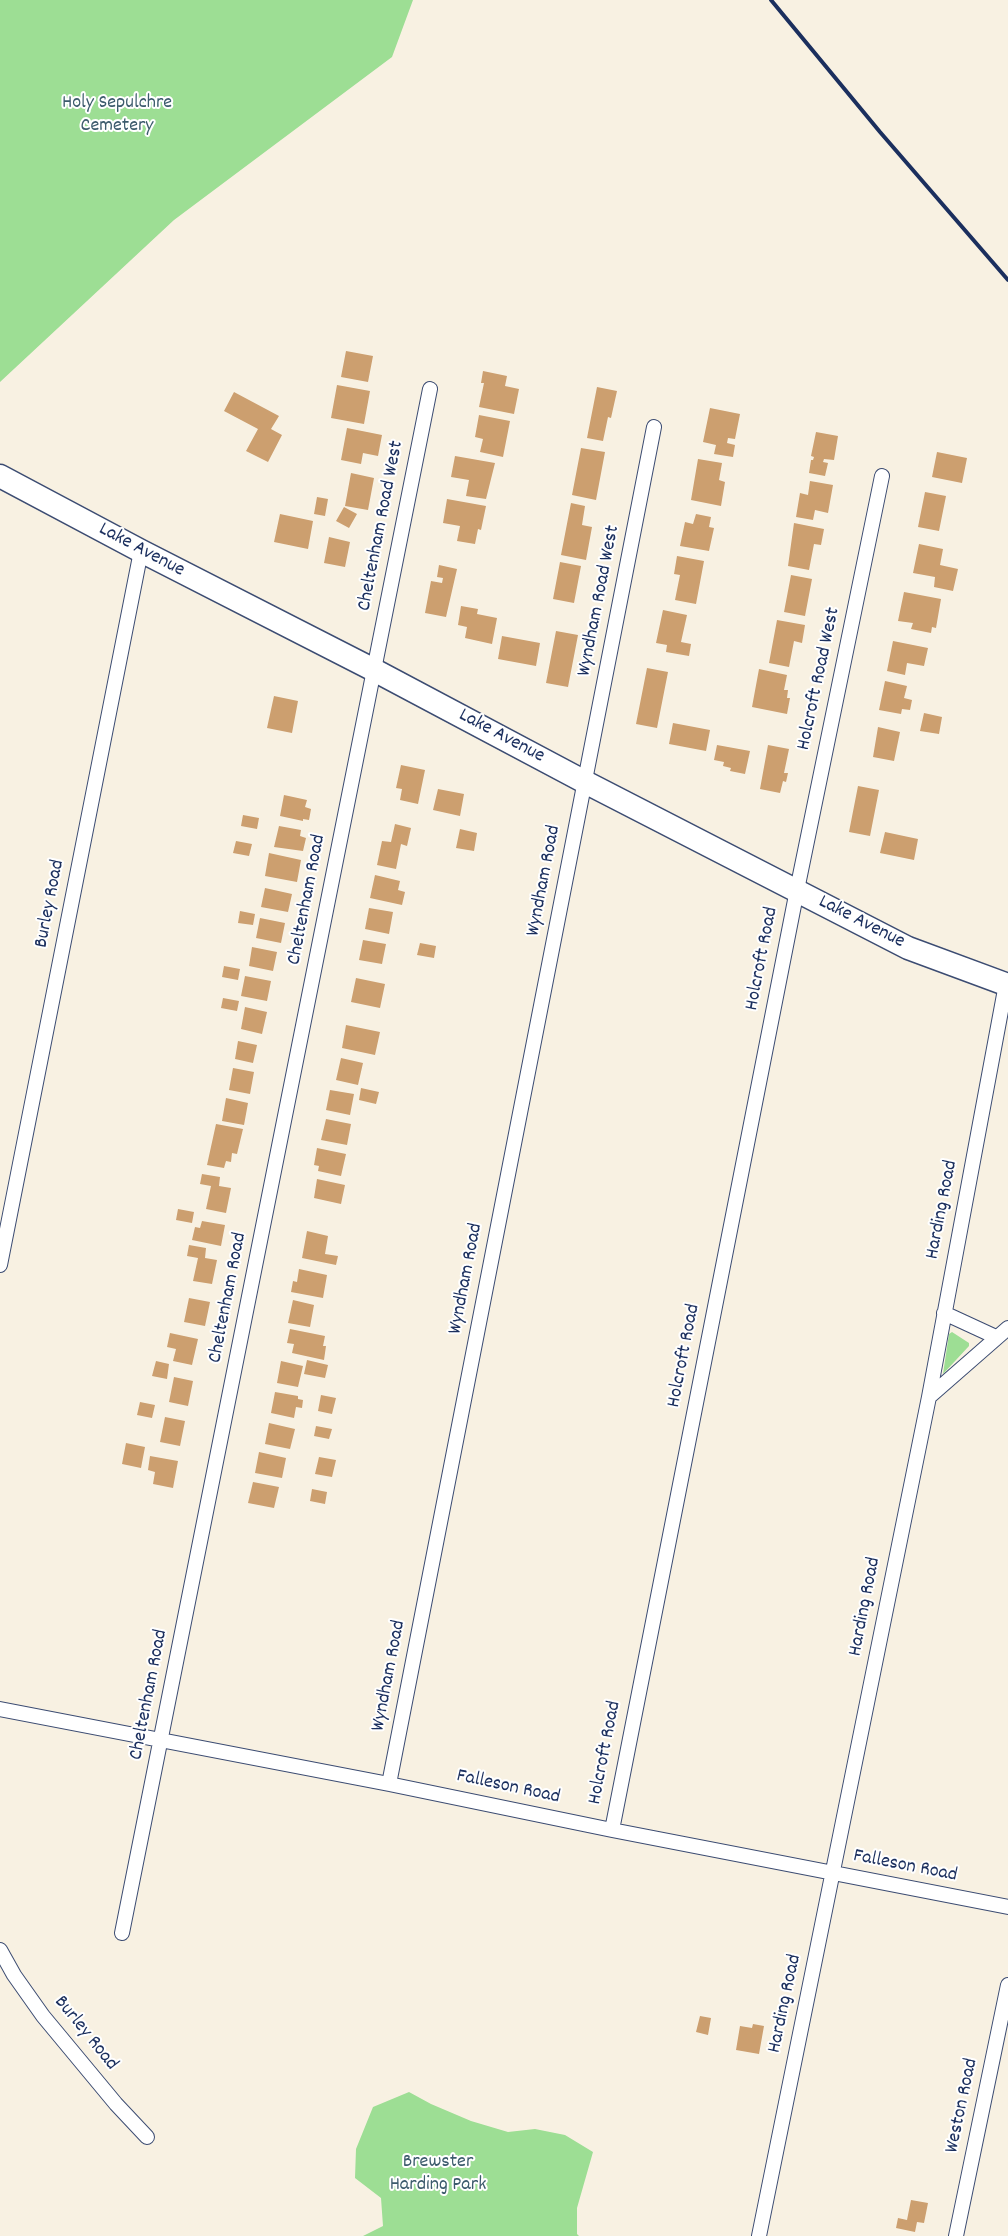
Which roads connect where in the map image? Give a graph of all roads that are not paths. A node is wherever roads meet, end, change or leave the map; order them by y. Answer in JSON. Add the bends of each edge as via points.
{"nodes":[{"id":1,"x":430,"y":390,"type":"dead end"},
{"id":2,"x":654,"y":427,"type":"dead end"},
{"id":3,"x":0,"y":476,"type":"edge"},
{"id":4,"x":882,"y":476,"type":"dead end"},
{"id":5,"x":141,"y":551,"type":"junction"},
{"id":6,"x":374,"y":670,"type":"junction"},
{"id":7,"x":585,"y":782,"type":"junction"},
{"id":8,"x":797,"y":890,"type":"junction"},
{"id":9,"x":1007,"y":985,"type":"edge"},
{"id":10,"x":0,"y":1265,"type":"edge"},
{"id":11,"x":944,"y":1313,"type":"junction"},
{"id":12,"x":1008,"y":1328,"type":"edge"},
{"id":13,"x":996,"y":1337,"type":"junction"},
{"id":14,"x":929,"y":1397,"type":"junction"},
{"id":15,"x":0,"y":1710,"type":"edge"},
{"id":16,"x":161,"y":1741,"type":"junction"},
{"id":17,"x":389,"y":1784,"type":"junction"},
{"id":18,"x":612,"y":1830,"type":"junction"},
{"id":19,"x":833,"y":1873,"type":"junction"},
{"id":20,"x":1008,"y":1907,"type":"edge"},
{"id":21,"x":122,"y":1933,"type":"dead end"},
{"id":22,"x":0,"y":1950,"type":"edge"},
{"id":23,"x":1008,"y":1985,"type":"edge"},
{"id":24,"x":147,"y":2137,"type":"dead end"},
{"id":25,"x":759,"y":2236,"type":"edge"},
{"id":26,"x":956,"y":2236,"type":"edge"}],
"edges":[{"from":1,"to":6,"type":"street","name":"Cheltenham Road West"},
{"from":2,"to":7,"type":"street","name":"Wyndham Road West"},
{"from":3,"to":5,"type":"main road","name":"Lake Avenue"},
{"from":4,"to":8,"type":"street","name":"Holcroft Road West"},
{"from":5,"to":6,"type":"main road","name":"Lake Avenue"},
{"from":5,"to":10,"type":"street","name":"Burley Road"},
{"from":6,"to":7,"type":"main road","name":"Lake Avenue"},
{"from":6,"to":16,"type":"street","name":"Cheltenham Road"},
{"from":7,"to":8,"type":"main road","name":"Lake Avenue"},
{"from":7,"to":17,"type":"street","name":"Wyndham Road"},
{"from":8,"to":9,"type":"main road","name":"Lake Avenue","via":[[908,948]]},
{"from":8,"to":18,"type":"street","name":"Holcroft Road"},
{"from":9,"to":11,"type":"street","name":"Harding Road"},
{"from":11,"to":13,"type":"street"},
{"from":11,"to":14,"type":"street","name":"Harding Road"},
{"from":12,"to":13,"type":"street"},
{"from":13,"to":14,"type":"street"},
{"from":14,"to":19,"type":"street","name":"Harding Road"},
{"from":15,"to":16,"type":"street","name":"Falleson Road"},
{"from":16,"to":17,"type":"street","name":"Falleson Road"},
{"from":16,"to":21,"type":"street","name":"Cheltenham Road"},
{"from":17,"to":18,"type":"street","name":"Falleson Road"},
{"from":18,"to":19,"type":"street","name":"Falleson Road"},
{"from":19,"to":20,"type":"street","name":"Falleson Road"},
{"from":19,"to":25,"type":"street","name":"Harding Road"},
{"from":22,"to":24,"type":"street","name":"Burley Road","via":[[43,2016]]},
{"from":23,"to":26,"type":"street","name":"Weston Road"}]}
